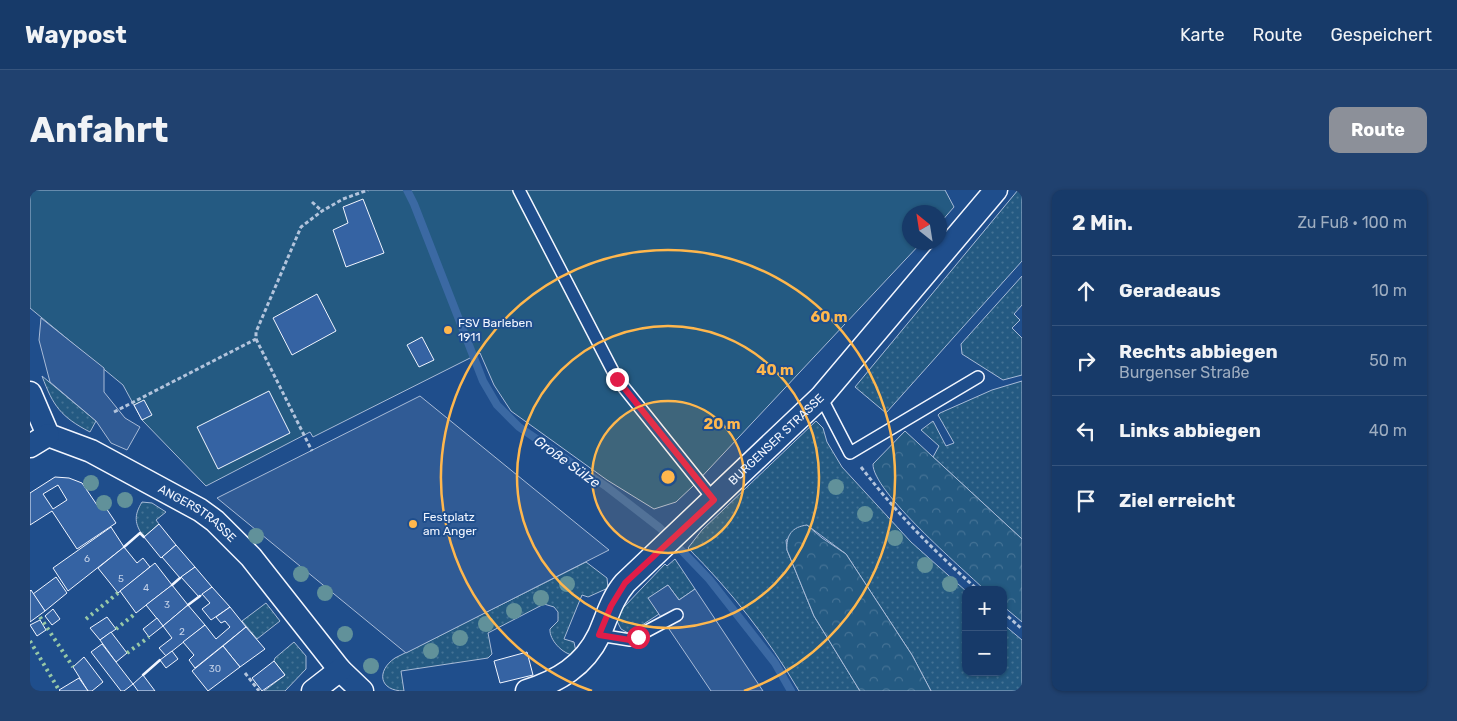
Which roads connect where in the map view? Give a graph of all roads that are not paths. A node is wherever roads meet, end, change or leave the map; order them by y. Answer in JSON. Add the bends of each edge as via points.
{"nodes":[{"id":1,"x":520,"y":190,"type":"edge"},
{"id":2,"x":996,"y":190,"type":"edge"},
{"id":3,"x":978,"y":376,"type":"dead end"},
{"id":4,"x":30,"y":393,"type":"edge"},
{"id":5,"x":821,"y":397,"type":"junction"},
{"id":6,"x":39,"y":440,"type":"edge"},
{"id":7,"x":714,"y":500,"type":"junction"},
{"id":8,"x":677,"y":615,"type":"dead end"},
{"id":9,"x":599,"y":635,"type":"junction"},
{"id":10,"x":340,"y":670,"type":"junction"},
{"id":11,"x":313,"y":691,"type":"edge"},
{"id":12,"x":362,"y":691,"type":"edge"},
{"id":13,"x":527,"y":691,"type":"edge"}],
"edges":[{"from":1,"to":7,"type":"lane","via":[[617,379]]},
{"from":2,"to":5,"type":"street","name":"BURGENSER STRASSE"},
{"from":3,"to":5,"type":"lane","via":[[850,453]]},
{"from":4,"to":6,"type":"street","name":"ANGERSTRASSE"},
{"from":5,"to":7,"type":"street","name":"BURGENSER STRASSE"},
{"from":6,"to":10,"type":"street","name":"ANGERSTRASSE","via":[[91,451],[215,521],[251,557]]},
{"from":7,"to":9,"type":"street","name":"BURGENSER STRASSE","via":[[620,590]]},
{"from":8,"to":9,"type":"lane","via":[[630,640]]},
{"from":9,"to":13,"type":"street","name":"BURGENSER STRASSE","via":[[580,663],[563,677]]},
{"from":10,"to":11,"type":"street"},
{"from":10,"to":12,"type":"street"}]}
